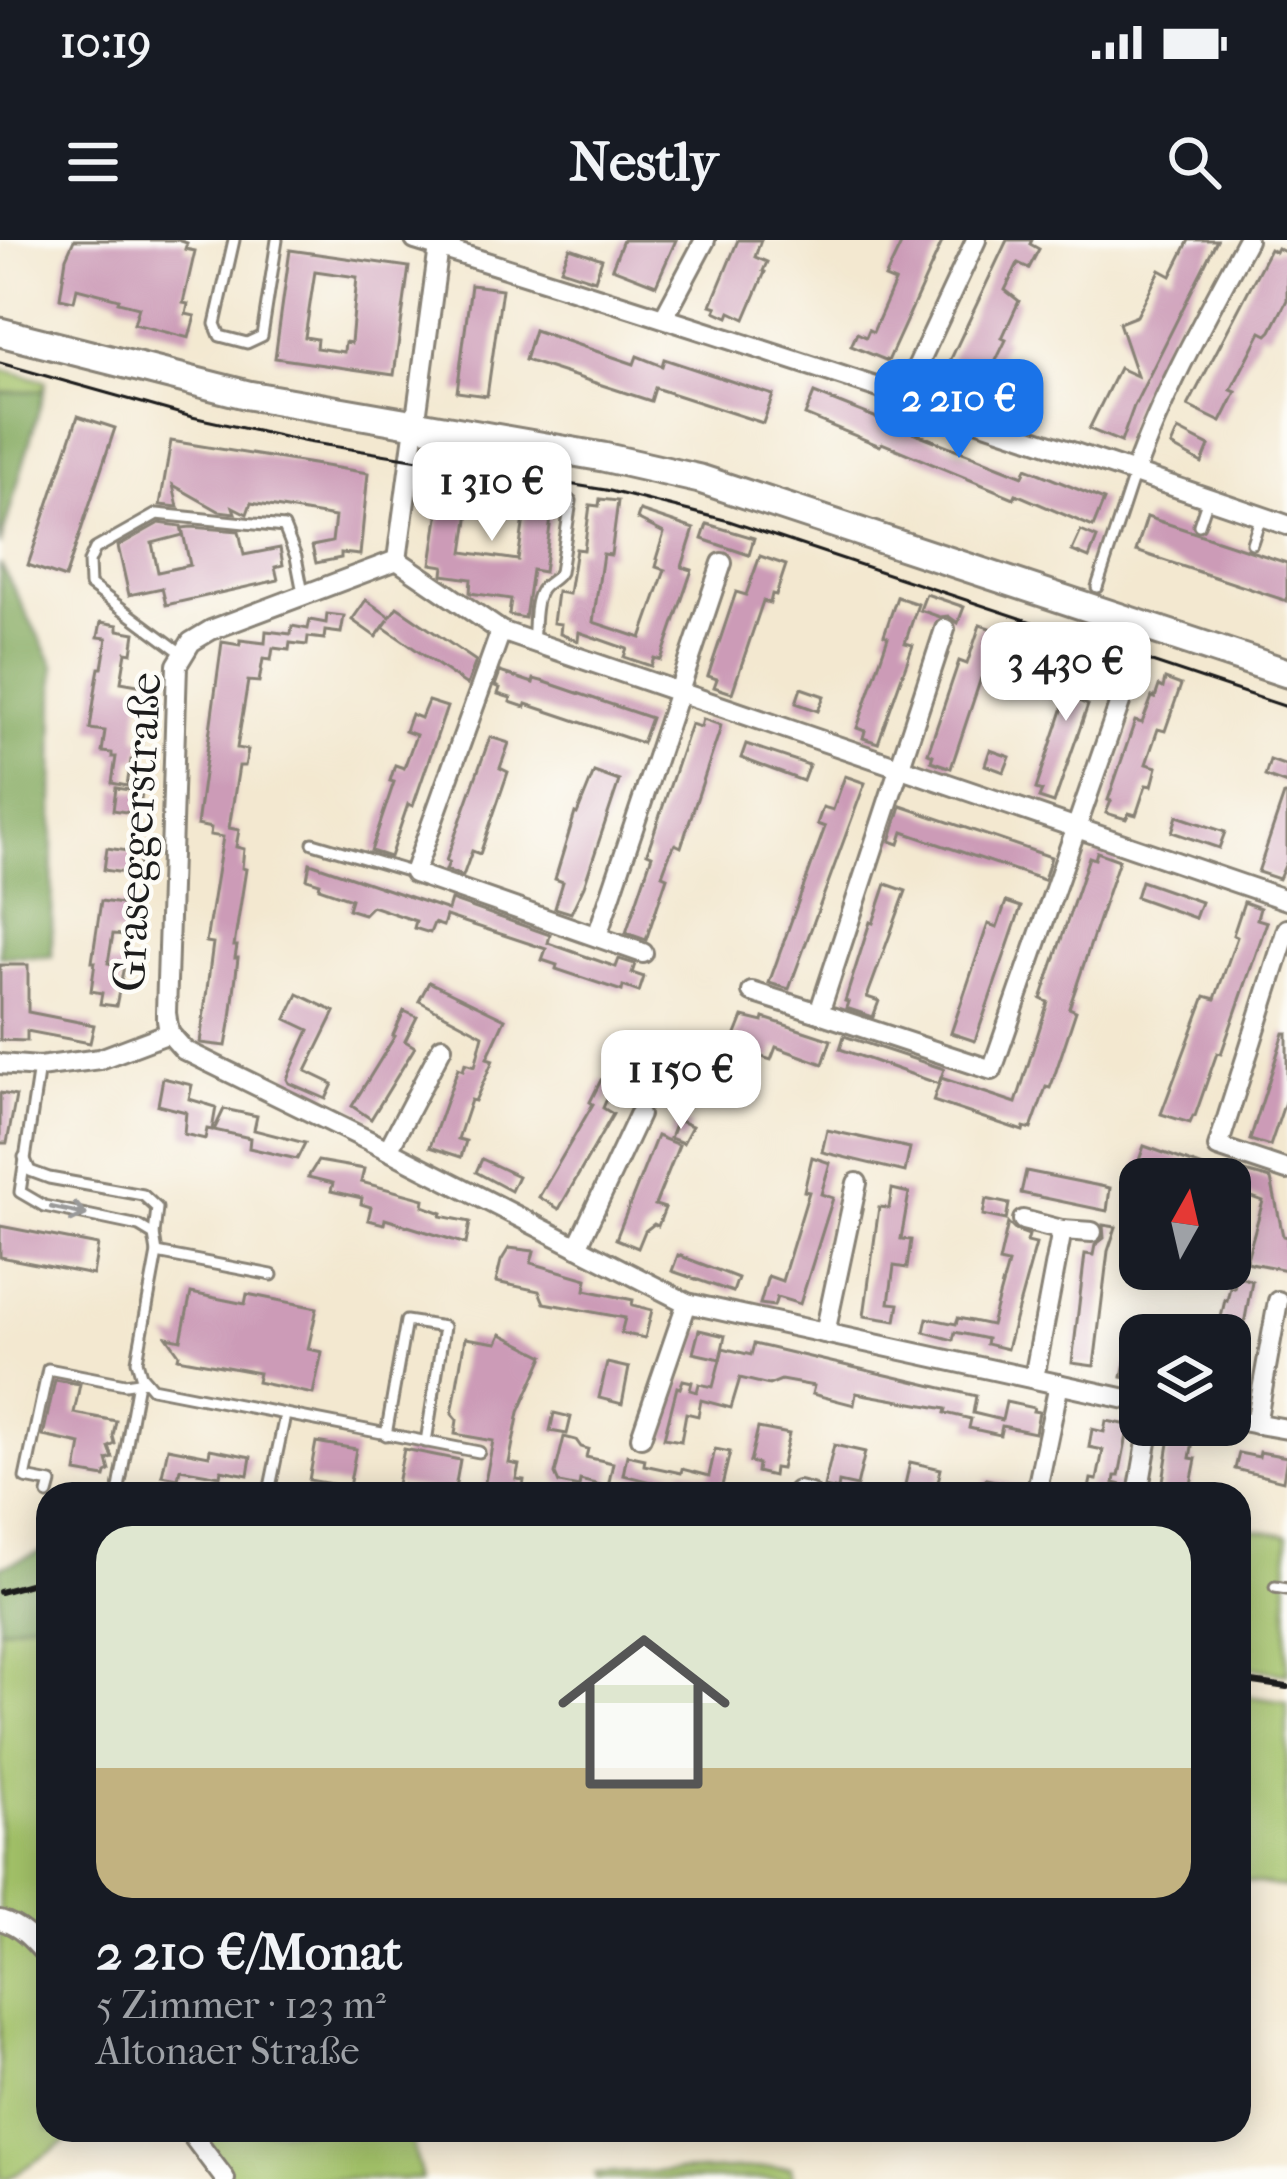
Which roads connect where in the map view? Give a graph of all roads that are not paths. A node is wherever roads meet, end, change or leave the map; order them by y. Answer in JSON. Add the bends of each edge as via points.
{"nodes":[{"id":1,"x":234,"y":240,"type":"edge"},
{"id":2,"x":277,"y":240,"type":"edge"},
{"id":3,"x":416,"y":240,"type":"edge"},
{"id":4,"x":705,"y":240,"type":"edge"},
{"id":5,"x":976,"y":240,"type":"edge"},
{"id":6,"x":1247,"y":240,"type":"edge"},
{"id":7,"x":441,"y":244,"type":"edge"},
{"id":8,"x":664,"y":317,"type":"junction"},
{"id":9,"x":0,"y":332,"type":"edge"},
{"id":10,"x":903,"y":397,"type":"junction"},
{"id":11,"x":414,"y":424,"type":"junction"},
{"id":12,"x":1135,"y":471,"type":"junction"},
{"id":13,"x":1208,"y":498,"type":"junction"},
{"id":14,"x":571,"y":501,"type":"dead end"},
{"id":15,"x":1261,"y":516,"type":"junction"},
{"id":16,"x":1199,"y":525,"type":"dead end"},
{"id":17,"x":1287,"y":525,"type":"edge"},
{"id":18,"x":1252,"y":543,"type":"dead end"},
{"id":19,"x":397,"y":560,"type":"junction"},
{"id":20,"x":722,"y":563,"type":"dead end"},
{"id":21,"x":1097,"y":587,"type":"dead end"},
{"id":22,"x":304,"y":594,"type":"junction"},
{"id":23,"x":945,"y":629,"type":"dead end"},
{"id":24,"x":501,"y":631,"type":"junction"},
{"id":25,"x":532,"y":642,"type":"junction"},
{"id":26,"x":184,"y":654,"type":"junction"},
{"id":27,"x":1287,"y":673,"type":"edge"},
{"id":28,"x":1127,"y":682,"type":"dead end"},
{"id":29,"x":678,"y":693,"type":"junction"},
{"id":30,"x":899,"y":766,"type":"junction"},
{"id":31,"x":1077,"y":829,"type":"junction"},
{"id":32,"x":313,"y":843,"type":"dead end"},
{"id":33,"x":414,"y":873,"type":"junction"},
{"id":34,"x":1287,"y":900,"type":"edge"},
{"id":35,"x":1287,"y":929,"type":"edge"},
{"id":36,"x":597,"y":936,"type":"junction"},
{"id":37,"x":644,"y":953,"type":"dead end"},
{"id":38,"x":752,"y":992,"type":"dead end"},
{"id":39,"x":819,"y":1013,"type":"junction"},
{"id":40,"x":169,"y":1033,"type":"junction"},
{"id":41,"x":442,"y":1047,"type":"dead end"},
{"id":42,"x":0,"y":1064,"type":"edge"},
{"id":43,"x":39,"y":1067,"type":"junction"},
{"id":44,"x":640,"y":1115,"type":"dead end"},
{"id":45,"x":388,"y":1150,"type":"junction"},
{"id":46,"x":24,"y":1157,"type":"junction"},
{"id":47,"x":1287,"y":1170,"type":"edge"},
{"id":48,"x":857,"y":1183,"type":"dead end"},
{"id":49,"x":1023,"y":1220,"type":"dead end"},
{"id":50,"x":1062,"y":1230,"type":"junction"},
{"id":51,"x":1092,"y":1232,"type":"dead end"},
{"id":52,"x":154,"y":1235,"type":"junction"},
{"id":53,"x":577,"y":1247,"type":"junction"},
{"id":54,"x":157,"y":1252,"type":"junction"},
{"id":55,"x":272,"y":1275,"type":"dead end"},
{"id":56,"x":1278,"y":1301,"type":"dead end"},
{"id":57,"x":687,"y":1303,"type":"junction"},
{"id":58,"x":825,"y":1333,"type":"junction"},
{"id":59,"x":1034,"y":1378,"type":"junction"},
{"id":60,"x":142,"y":1381,"type":"junction"},
{"id":61,"x":1059,"y":1384,"type":"junction"},
{"id":62,"x":1119,"y":1397,"type":"edge"},
{"id":63,"x":285,"y":1415,"type":"junction"},
{"id":64,"x":1251,"y":1423,"type":"edge"},
{"id":65,"x":1256,"y":1424,"type":"junction"},
{"id":66,"x":1287,"y":1430,"type":"edge"},
{"id":67,"x":386,"y":1435,"type":"junction"},
{"id":68,"x":641,"y":1437,"type":"dead end"},
{"id":69,"x":426,"y":1442,"type":"junction"},
{"id":70,"x":1146,"y":1446,"type":"edge"},
{"id":71,"x":479,"y":1452,"type":"dead end"},
{"id":72,"x":46,"y":1482,"type":"edge"},
{"id":73,"x":121,"y":1482,"type":"edge"},
{"id":74,"x":270,"y":1482,"type":"edge"},
{"id":75,"x":1039,"y":1482,"type":"edge"},
{"id":76,"x":1140,"y":1482,"type":"edge"},
{"id":77,"x":6,"y":1922,"type":"edge"},
{"id":78,"x":36,"y":1944,"type":"edge"},
{"id":79,"x":197,"y":2142,"type":"edge"},
{"id":80,"x":225,"y":2179,"type":"edge"}],
"edges":[{"from":1,"to":2,"type":"lane","via":[[215,324],[220,336],[248,343],[262,336]]},
{"from":3,"to":7,"type":"street"},
{"from":4,"to":8,"type":"street"},
{"from":5,"to":10,"type":"street"},
{"from":6,"to":12,"type":"street"},
{"from":7,"to":8,"type":"street"},
{"from":7,"to":11,"type":"street"},
{"from":8,"to":10,"type":"street"},
{"from":9,"to":11,"type":"street","via":[[248,395]]},
{"from":10,"to":12,"type":"street"},
{"from":11,"to":19,"type":"street"},
{"from":11,"to":27,"type":"street","via":[[700,479]]},
{"from":12,"to":13,"type":"street"},
{"from":12,"to":21,"type":"lane"},
{"from":13,"to":15,"type":"street"},
{"from":13,"to":16,"type":"lane"},
{"from":14,"to":25,"type":"lane","via":[[560,572],[539,594]]},
{"from":15,"to":17,"type":"street"},
{"from":15,"to":18,"type":"lane"},
{"from":19,"to":22,"type":"street","name":"Graseggerstraße"},
{"from":19,"to":24,"type":"street"},
{"from":20,"to":29,"type":"street"},
{"from":22,"to":26,"type":"street","name":"Graseggerstraße","via":[[211,630]]},
{"from":22,"to":26,"type":"lane","via":[[284,527],[157,514],[95,549],[90,585]]},
{"from":23,"to":30,"type":"street"},
{"from":24,"to":25,"type":"street"},
{"from":24,"to":33,"type":"street"},
{"from":25,"to":29,"type":"street"},
{"from":26,"to":40,"type":"street","name":"Graseggerstraße","via":[[174,713]]},
{"from":28,"to":31,"type":"street"},
{"from":29,"to":30,"type":"street"},
{"from":29,"to":36,"type":"street"},
{"from":30,"to":31,"type":"street"},
{"from":30,"to":39,"type":"street"},
{"from":31,"to":34,"type":"street"},
{"from":31,"to":39,"type":"street","via":[[992,1070]]},
{"from":32,"to":33,"type":"lane"},
{"from":33,"to":36,"type":"street"},
{"from":35,"to":47,"type":"street","via":[[1218,1147]]},
{"from":36,"to":37,"type":"street"},
{"from":38,"to":39,"type":"street"},
{"from":40,"to":43,"type":"street","name":"Graseggerstraße","via":[[100,1059]]},
{"from":40,"to":45,"type":"street","name":"Graseggerstraße","via":[[184,1050]]},
{"from":41,"to":45,"type":"street"},
{"from":42,"to":43,"type":"street","name":"Graseggerstraße"},
{"from":43,"to":46,"type":"lane"},
{"from":44,"to":53,"type":"street"},
{"from":45,"to":53,"type":"street","name":"Graseggerstraße"},
{"from":46,"to":52,"type":"lane","via":[[30,1171],[49,1178],[143,1196],[157,1208]]},
{"from":46,"to":52,"type":"lane","one_way":true,"via":[[20,1192]]},
{"from":48,"to":58,"type":"street"},
{"from":49,"to":50,"type":"street"},
{"from":50,"to":51,"type":"street"},
{"from":50,"to":59,"type":"street"},
{"from":52,"to":54,"type":"lane"},
{"from":53,"to":57,"type":"street","name":"Graseggerstraße"},
{"from":54,"to":55,"type":"lane"},
{"from":54,"to":60,"type":"lane","via":[[137,1361]]},
{"from":56,"to":65,"type":"street"},
{"from":57,"to":58,"type":"street","name":"Graseggerstraße"},
{"from":57,"to":68,"type":"street"},
{"from":58,"to":59,"type":"street","name":"Graseggerstraße"},
{"from":59,"to":61,"type":"street","name":"Graseggerstraße"},
{"from":60,"to":63,"type":"lane"},
{"from":60,"to":72,"type":"lane","via":[[48,1369],[25,1478]]},
{"from":60,"to":73,"type":"lane"},
{"from":61,"to":62,"type":"street","name":"Graseggerstraße"},
{"from":61,"to":75,"type":"street"},
{"from":63,"to":67,"type":"lane"},
{"from":63,"to":74,"type":"lane"},
{"from":64,"to":65,"type":"street"},
{"from":65,"to":66,"type":"street"},
{"from":67,"to":69,"type":"lane"},
{"from":67,"to":69,"type":"lane","via":[[406,1321],[444,1327]]},
{"from":69,"to":71,"type":"lane"},
{"from":70,"to":76,"type":"street"},
{"from":77,"to":78,"type":"street"},
{"from":79,"to":80,"type":"street"}]}
